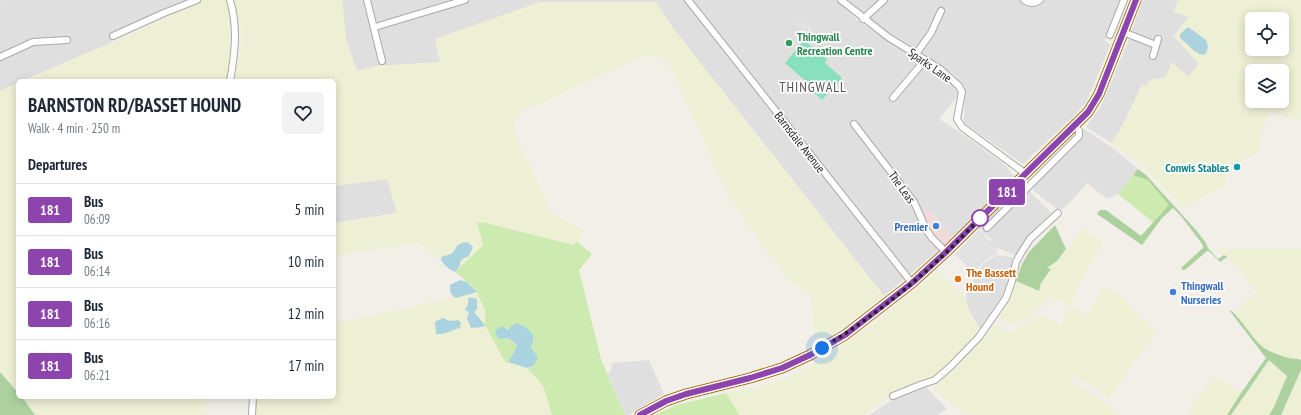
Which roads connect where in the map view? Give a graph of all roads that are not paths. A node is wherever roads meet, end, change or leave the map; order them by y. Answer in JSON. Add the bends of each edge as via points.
{"nodes":[{"id":1,"x":197,"y":0,"type":"edge"},
{"id":2,"x":230,"y":0,"type":"edge"},
{"id":3,"x":368,"y":0,"type":"edge"},
{"id":4,"x":465,"y":0,"type":"edge"},
{"id":5,"x":688,"y":0,"type":"edge"},
{"id":6,"x":841,"y":0,"type":"edge"},
{"id":7,"x":884,"y":0,"type":"edge"},
{"id":8,"x":1024,"y":0,"type":"edge"},
{"id":9,"x":1040,"y":0,"type":"edge"},
{"id":10,"x":1124,"y":0,"type":"edge"},
{"id":11,"x":1136,"y":0,"type":"edge"},
{"id":12,"x":941,"y":11,"type":"dead end"},
{"id":13,"x":863,"y":18,"type":"junction"},
{"id":14,"x":374,"y":27,"type":"junction"},
{"id":15,"x":1123,"y":32,"type":"junction"},
{"id":16,"x":113,"y":36,"type":"dead end"},
{"id":17,"x":1110,"y":36,"type":"dead end"},
{"id":18,"x":67,"y":40,"type":"dead end"},
{"id":19,"x":916,"y":54,"type":"junction"},
{"id":20,"x":1153,"y":56,"type":"dead end"},
{"id":21,"x":0,"y":57,"type":"edge"},
{"id":22,"x":925,"y":60,"type":"junction"},
{"id":23,"x":382,"y":61,"type":"dead end"},
{"id":24,"x":230,"y":79,"type":"edge"},
{"id":25,"x":893,"y":98,"type":"dead end"},
{"id":26,"x":854,"y":124,"type":"dead end"},
{"id":27,"x":1075,"y":125,"type":"junction"},
{"id":28,"x":1026,"y":174,"type":"junction"},
{"id":29,"x":1058,"y":213,"type":"dead end"},
{"id":30,"x":987,"y":228,"type":"dead end"},
{"id":31,"x":946,"y":252,"type":"junction"},
{"id":32,"x":912,"y":283,"type":"junction"},
{"id":33,"x":893,"y":396,"type":"dead end"},
{"id":34,"x":253,"y":399,"type":"edge"},
{"id":35,"x":252,"y":415,"type":"edge"},
{"id":36,"x":640,"y":415,"type":"edge"}],
"edges":[{"from":1,"to":16,"type":"street"},
{"from":2,"to":24,"type":"street","via":[[236,42]]},
{"from":3,"to":14,"type":"street"},
{"from":4,"to":14,"type":"street"},
{"from":5,"to":32,"type":"street","name":"Barnsdale Avenue"},
{"from":6,"to":13,"type":"street","name":"Sparks Lane"},
{"from":7,"to":13,"type":"street"},
{"from":8,"to":9,"type":"street","via":[[1033,4]]},
{"from":10,"to":17,"type":"street"},
{"from":11,"to":15,"type":"main road"},
{"from":12,"to":19,"type":"street","via":[[931,33]]},
{"from":13,"to":19,"type":"street","name":"Sparks Lane"},
{"from":14,"to":23,"type":"street"},
{"from":15,"to":20,"type":"street","via":[[1157,42]]},
{"from":15,"to":27,"type":"main road","via":[[1099,94],[1088,112]]},
{"from":18,"to":21,"type":"street","via":[[33,42]]},
{"from":19,"to":22,"type":"street","name":"Sparks Lane"},
{"from":22,"to":25,"type":"street"},
{"from":22,"to":28,"type":"street","name":"Sparks Lane","via":[[959,86],[962,92],[957,119],[962,127]]},
{"from":26,"to":31,"type":"street","name":"The Leas","via":[[914,202],[927,232]]},
{"from":27,"to":28,"type":"main road"},
{"from":27,"to":30,"type":"street","via":[[1079,136]]},
{"from":28,"to":31,"type":"main road"},
{"from":29,"to":33,"type":"street","via":[[1030,239],[1016,262],[1006,298],[979,337],[935,380]]},
{"from":31,"to":32,"type":"main road"},
{"from":32,"to":36,"type":"main road","via":[[845,335],[810,355],[782,368],[666,401]]},
{"from":34,"to":35,"type":"street"}]}
